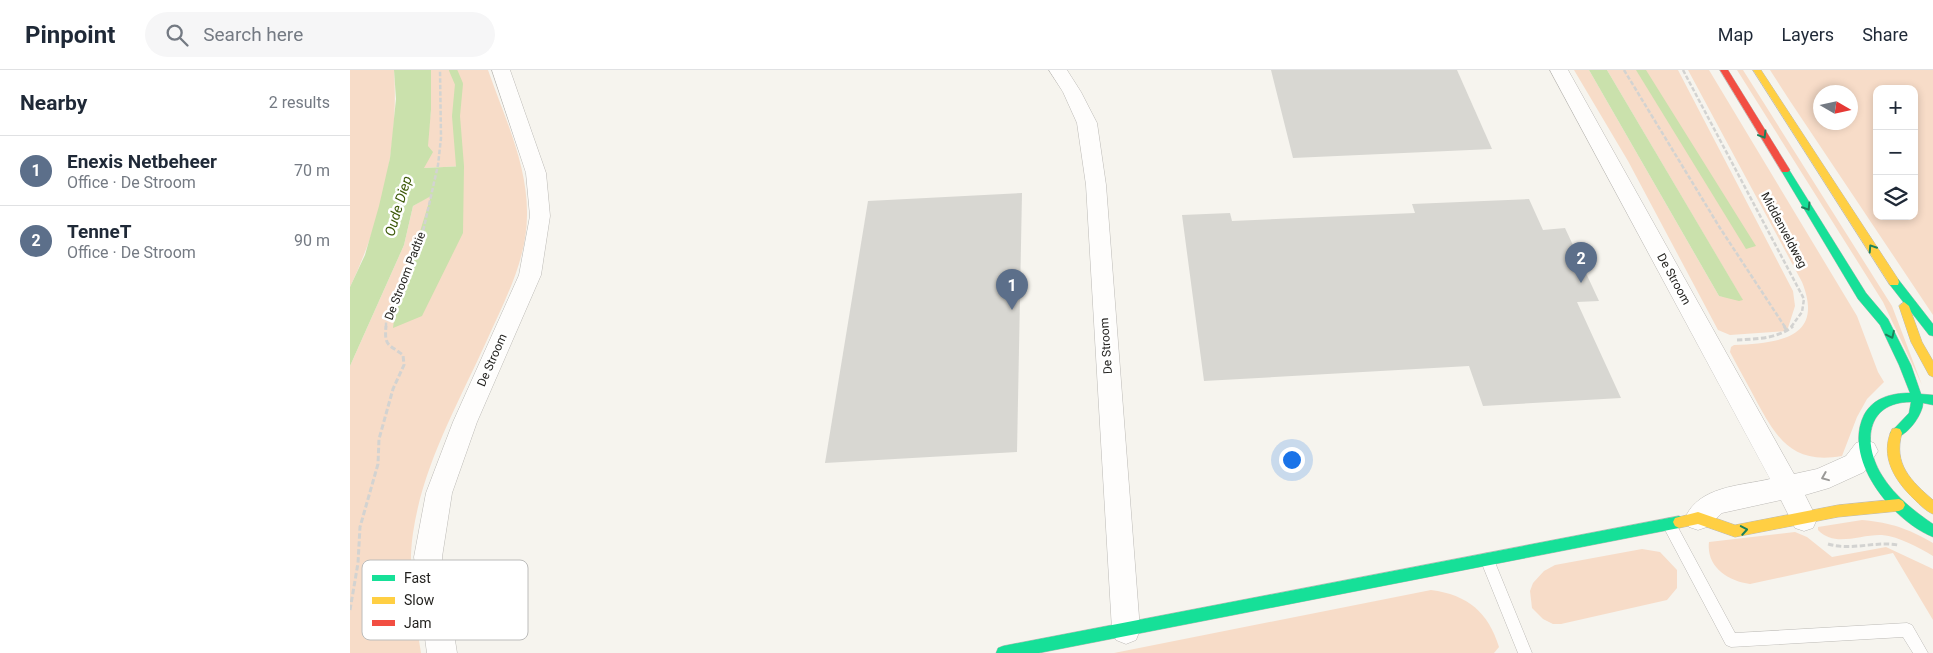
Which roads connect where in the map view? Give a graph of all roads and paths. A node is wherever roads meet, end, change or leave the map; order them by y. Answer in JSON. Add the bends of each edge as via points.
{"nodes":[{"id":1,"x":440,"y":70,"type":"edge"},
{"id":2,"x":501,"y":70,"type":"edge"},
{"id":3,"x":1058,"y":70,"type":"edge"},
{"id":4,"x":1559,"y":70,"type":"edge"},
{"id":5,"x":1624,"y":70,"type":"edge"},
{"id":6,"x":1682,"y":70,"type":"edge"},
{"id":7,"x":1724,"y":70,"type":"edge"},
{"id":8,"x":1757,"y":70,"type":"edge"},
{"id":9,"x":1898,"y":288,"type":"junction"},
{"id":10,"x":1862,"y":296,"type":"junction"},
{"id":11,"x":1869,"y":323,"type":"dead end"},
{"id":12,"x":1787,"y":331,"type":"junction"},
{"id":13,"x":1933,"y":332,"type":"edge"},
{"id":14,"x":1708,"y":341,"type":"junction"},
{"id":15,"x":1933,"y":372,"type":"edge"},
{"id":16,"x":1892,"y":389,"type":"dead end"},
{"id":17,"x":1918,"y":398,"type":"junction"},
{"id":18,"x":1933,"y":400,"type":"edge"},
{"id":19,"x":1885,"y":402,"type":"junction"},
{"id":20,"x":1866,"y":451,"type":"junction"},
{"id":21,"x":1788,"y":488,"type":"junction"},
{"id":22,"x":1899,"y":505,"type":"junction"},
{"id":23,"x":1933,"y":509,"type":"edge"},
{"id":24,"x":1698,"y":518,"type":"junction"},
{"id":25,"x":1804,"y":518,"type":"junction"},
{"id":26,"x":1669,"y":524,"type":"junction"},
{"id":27,"x":1933,"y":531,"type":"edge"},
{"id":28,"x":1906,"y":547,"type":"dead end"},
{"id":29,"x":1487,"y":559,"type":"junction"},
{"id":30,"x":428,"y":560,"type":"edge"},
{"id":31,"x":350,"y":610,"type":"edge"},
{"id":32,"x":1126,"y":630,"type":"junction"},
{"id":33,"x":440,"y":640,"type":"edge"},
{"id":34,"x":442,"y":653,"type":"edge"},
{"id":35,"x":1003,"y":653,"type":"edge"},
{"id":36,"x":1525,"y":653,"type":"edge"},
{"id":37,"x":1921,"y":653,"type":"edge"}],
"edges":[{"from":1,"to":31,"type":"path","name":"De Stroom Padtie","via":[[438,166],[422,236],[386,322],[386,342],[403,355],[404,365],[393,389],[379,439],[378,464],[360,527]]},
{"from":2,"to":30,"type":"street","name":"De Stroom","via":[[536,173],[540,216],[530,275],[465,422],[439,493]]},
{"from":3,"to":32,"type":"street","name":"De Stroom","via":[[1087,123],[1096,185]]},
{"from":4,"to":14,"type":"street","name":"De Stroom"},
{"from":5,"to":12,"type":"path"},
{"from":6,"to":12,"type":"path","name":"Middenveldweg","via":[[1804,300],[1800,320]]},
{"from":7,"to":10,"type":"main road","one_way":true},
{"from":9,"to":8,"type":"main road","one_way":true},
{"from":9,"to":13,"type":"main road"},
{"from":9,"to":15,"type":"main road","via":[[1917,342]]},
{"from":10,"to":11,"type":"main road"},
{"from":10,"to":17,"type":"main road","one_way":true,"via":[[1886,326]]},
{"from":12,"to":14,"type":"path","via":[[1765,337]]},
{"from":14,"to":21,"type":"street","name":"De Stroom"},
{"from":16,"to":19,"type":"main road"},
{"from":17,"to":18,"type":"main road"},
{"from":17,"to":19,"type":"main road"},
{"from":17,"to":23,"type":"main road","via":[[1915,416],[1894,434],[1892,456],[1906,482]]},
{"from":19,"to":20,"type":"main road","via":[[1868,417],[1863,439]]},
{"from":20,"to":21,"type":"street","one_way":true,"via":[[1850,467],[1820,480]]},
{"from":20,"to":22,"type":"main road","via":[[1867,460],[1878,480]]},
{"from":21,"to":24,"type":"street","via":[[1715,503]]},
{"from":21,"to":25,"type":"street","name":"De Stroom"},
{"from":22,"to":23,"type":"main road"},
{"from":22,"to":25,"type":"main road"},
{"from":22,"to":27,"type":"main road"},
{"from":24,"to":25,"type":"main road","one_way":true,"via":[[1735,531]]},
{"from":24,"to":26,"type":"main road"},
{"from":25,"to":28,"type":"path","via":[[1818,538],[1834,546],[1886,542]]},
{"from":26,"to":29,"type":"main road"},
{"from":26,"to":37,"type":"lane","via":[[1731,640],[1908,630]]},
{"from":29,"to":32,"type":"main road"},
{"from":29,"to":36,"type":"lane"},
{"from":32,"to":35,"type":"main road"},
{"from":33,"to":34,"type":"street","name":"De Stroom"}]}
